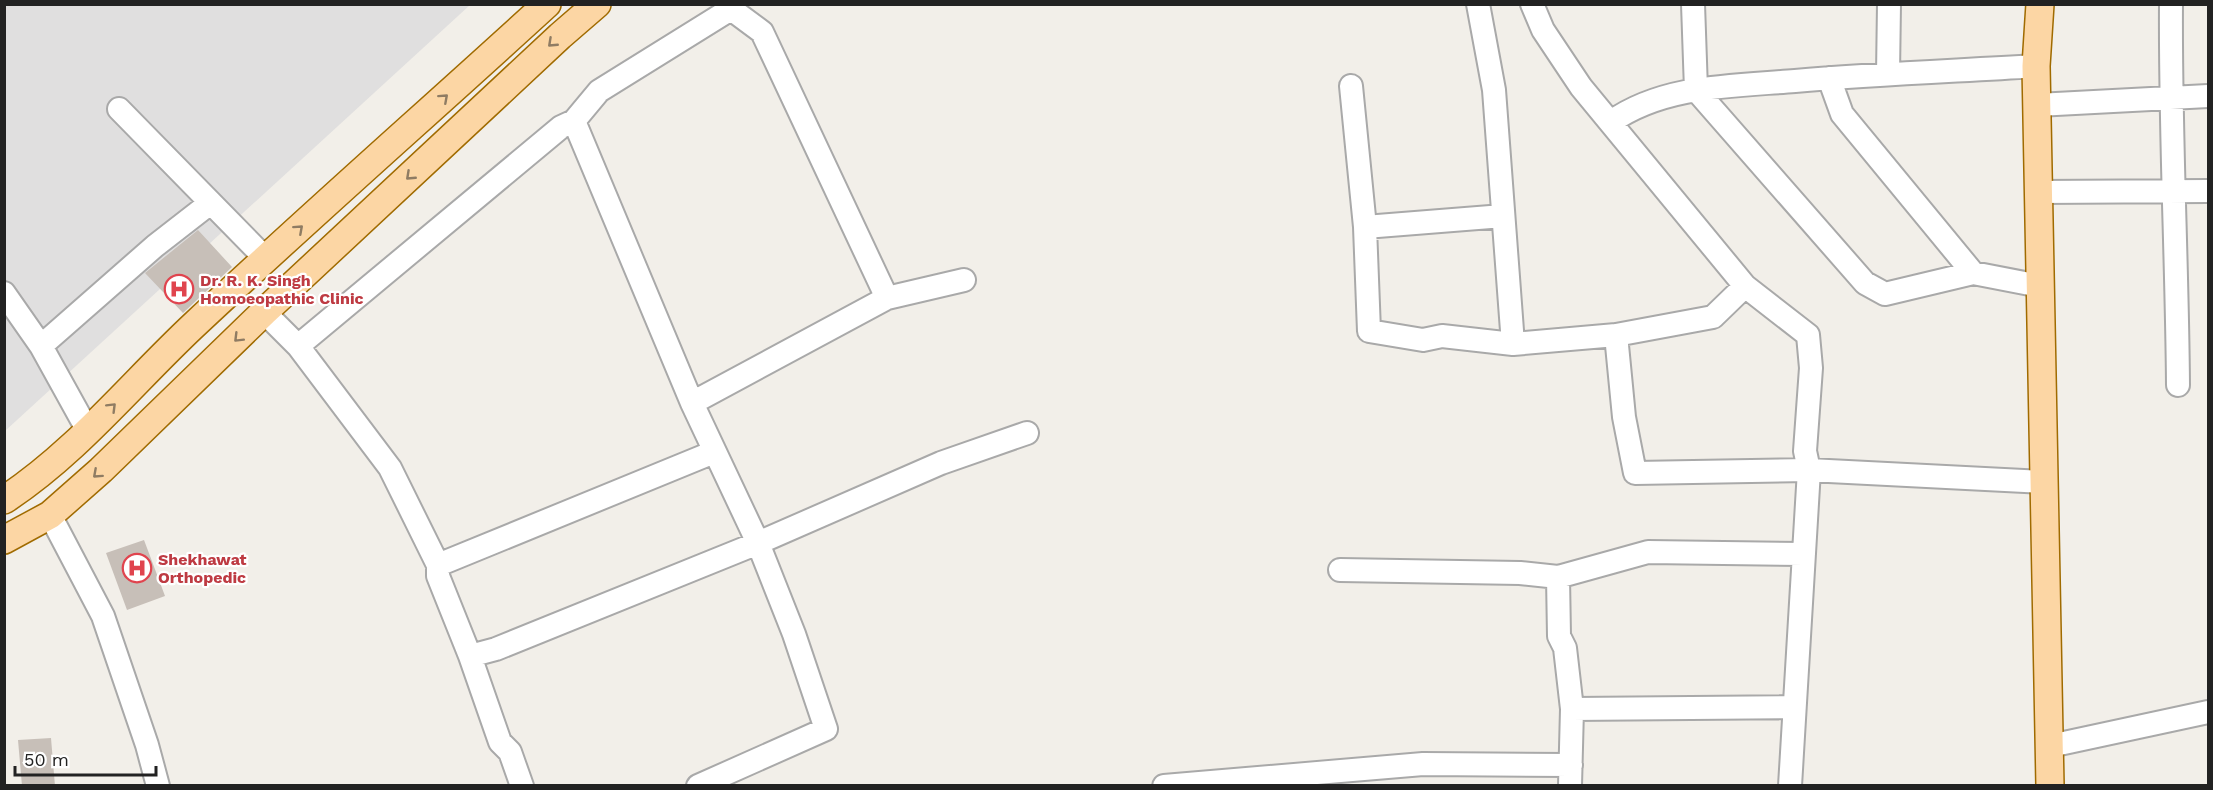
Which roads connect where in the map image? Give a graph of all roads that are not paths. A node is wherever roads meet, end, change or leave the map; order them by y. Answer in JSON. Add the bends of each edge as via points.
{"nodes":[{"id":1,"x":547,"y":4,"type":"edge"},
{"id":2,"x":597,"y":4,"type":"edge"},
{"id":3,"x":1478,"y":4,"type":"edge"},
{"id":4,"x":1532,"y":4,"type":"edge"},
{"id":5,"x":1693,"y":4,"type":"edge"},
{"id":6,"x":1889,"y":4,"type":"edge"},
{"id":7,"x":2040,"y":4,"type":"edge"},
{"id":8,"x":2171,"y":4,"type":"edge"},
{"id":9,"x":2036,"y":66,"type":"junction"},
{"id":10,"x":1888,"y":74,"type":"junction"},
{"id":11,"x":1829,"y":78,"type":"junction"},
{"id":12,"x":1351,"y":86,"type":"dead end"},
{"id":13,"x":1696,"y":90,"type":"junction"},
{"id":14,"x":2208,"y":96,"type":"edge"},
{"id":15,"x":2170,"y":97,"type":"junction"},
{"id":16,"x":2037,"y":105,"type":"junction"},
{"id":17,"x":119,"y":109,"type":"dead end"},
{"id":18,"x":574,"y":122,"type":"junction"},
{"id":19,"x":1611,"y":122,"type":"junction"},
{"id":20,"x":2208,"y":191,"type":"edge"},
{"id":21,"x":2038,"y":192,"type":"junction"},
{"id":22,"x":2172,"y":192,"type":"junction"},
{"id":23,"x":209,"y":204,"type":"junction"},
{"id":24,"x":1503,"y":216,"type":"junction"},
{"id":25,"x":1365,"y":226,"type":"junction"},
{"id":26,"x":266,"y":260,"type":"junction"},
{"id":27,"x":1973,"y":273,"type":"junction"},
{"id":28,"x":964,"y":280,"type":"dead end"},
{"id":29,"x":1745,"y":286,"type":"junction"},
{"id":30,"x":2040,"y":286,"type":"junction"},
{"id":31,"x":4,"y":293,"type":"edge"},
{"id":32,"x":887,"y":298,"type":"junction"},
{"id":33,"x":264,"y":312,"type":"junction"},
{"id":34,"x":1616,"y":334,"type":"junction"},
{"id":35,"x":1513,"y":344,"type":"junction"},
{"id":36,"x":298,"y":345,"type":"junction"},
{"id":37,"x":41,"y":346,"type":"junction"},
{"id":38,"x":2178,"y":385,"type":"dead end"},
{"id":39,"x":692,"y":403,"type":"junction"},
{"id":40,"x":88,"y":431,"type":"junction"},
{"id":41,"x":1027,"y":433,"type":"dead end"},
{"id":42,"x":714,"y":452,"type":"junction"},
{"id":43,"x":1809,"y":470,"type":"junction"},
{"id":44,"x":2044,"y":482,"type":"junction"},
{"id":45,"x":4,"y":500,"type":"edge"},
{"id":46,"x":51,"y":515,"type":"junction"},
{"id":47,"x":4,"y":540,"type":"edge"},
{"id":48,"x":758,"y":543,"type":"junction"},
{"id":49,"x":1804,"y":554,"type":"junction"},
{"id":50,"x":438,"y":565,"type":"junction"},
{"id":51,"x":1340,"y":570,"type":"dead end"},
{"id":52,"x":1557,"y":577,"type":"junction"},
{"id":53,"x":470,"y":656,"type":"junction"},
{"id":54,"x":1794,"y":707,"type":"junction"},
{"id":55,"x":1572,"y":710,"type":"junction"},
{"id":56,"x":2208,"y":712,"type":"edge"},
{"id":57,"x":2050,"y":746,"type":"junction"},
{"id":58,"x":1571,"y":775,"type":"edge"},
{"id":59,"x":1250,"y":782,"type":"edge"},
{"id":60,"x":158,"y":786,"type":"edge"},
{"id":61,"x":522,"y":786,"type":"edge"},
{"id":62,"x":698,"y":786,"type":"edge"},
{"id":63,"x":1164,"y":786,"type":"edge"},
{"id":64,"x":1790,"y":786,"type":"edge"},
{"id":65,"x":2050,"y":786,"type":"edge"}],
"edges":[{"from":26,"to":1,"type":"main road","one_way":true},
{"from":2,"to":33,"type":"main road","one_way":true},
{"from":3,"to":24,"type":"street","via":[[1494,90]]},
{"from":4,"to":19,"type":"street","via":[[1549,40]]},
{"from":5,"to":13,"type":"street"},
{"from":6,"to":10,"type":"street"},
{"from":7,"to":9,"type":"main road"},
{"from":8,"to":15,"type":"street"},
{"from":9,"to":10,"type":"street"},
{"from":9,"to":16,"type":"main road"},
{"from":10,"to":11,"type":"street"},
{"from":11,"to":13,"type":"street"},
{"from":11,"to":27,"type":"street","via":[[1842,114]]},
{"from":12,"to":25,"type":"street"},
{"from":13,"to":19,"type":"street","via":[[1631,108]]},
{"from":13,"to":27,"type":"street","via":[[1865,283],[1885,294]]},
{"from":14,"to":15,"type":"street"},
{"from":15,"to":16,"type":"street"},
{"from":15,"to":22,"type":"street"},
{"from":16,"to":21,"type":"main road"},
{"from":17,"to":23,"type":"street"},
{"from":18,"to":32,"type":"street","via":[[598,91],[731,9],[762,32]]},
{"from":18,"to":36,"type":"street","via":[[561,127]]},
{"from":18,"to":39,"type":"street"},
{"from":19,"to":29,"type":"street"},
{"from":20,"to":22,"type":"street"},
{"from":21,"to":22,"type":"street"},
{"from":21,"to":30,"type":"main road"},
{"from":22,"to":38,"type":"street"},
{"from":23,"to":26,"type":"street"},
{"from":23,"to":37,"type":"street"},
{"from":24,"to":25,"type":"street"},
{"from":24,"to":35,"type":"street"},
{"from":25,"to":35,"type":"street","via":[[1370,331],[1423,340],[1442,336]]},
{"from":40,"to":26,"type":"main road","one_way":true,"via":[[194,325]]},
{"from":27,"to":30,"type":"street"},
{"from":28,"to":32,"type":"street"},
{"from":29,"to":34,"type":"street","via":[[1713,316]]},
{"from":29,"to":43,"type":"street","via":[[1808,335],[1805,451]]},
{"from":30,"to":44,"type":"main road"},
{"from":31,"to":37,"type":"street"},
{"from":32,"to":39,"type":"street"},
{"from":33,"to":36,"type":"street"},
{"from":33,"to":46,"type":"main road","one_way":true},
{"from":34,"to":35,"type":"street"},
{"from":34,"to":43,"type":"street","via":[[1624,417],[1635,473]]},
{"from":36,"to":50,"type":"street","via":[[390,468]]},
{"from":37,"to":40,"type":"street"},
{"from":39,"to":42,"type":"street"},
{"from":40,"to":45,"type":"main road","via":[[30,483]]},
{"from":41,"to":48,"type":"street","via":[[941,463]]},
{"from":42,"to":48,"type":"street"},
{"from":42,"to":50,"type":"street"},
{"from":43,"to":44,"type":"street"},
{"from":43,"to":49,"type":"street"},
{"from":44,"to":57,"type":"main road"},
{"from":46,"to":47,"type":"main road"},
{"from":46,"to":60,"type":"street","via":[[103,616]]},
{"from":48,"to":53,"type":"street"},
{"from":48,"to":62,"type":"street","via":[[826,729]]},
{"from":49,"to":52,"type":"street","via":[[1648,552]]},
{"from":49,"to":54,"type":"street"},
{"from":50,"to":53,"type":"street","via":[[438,576]]},
{"from":51,"to":52,"type":"street"},
{"from":52,"to":55,"type":"street","via":[[1559,636],[1565,648]]},
{"from":53,"to":61,"type":"street","via":[[500,742],[510,752]]},
{"from":54,"to":55,"type":"street"},
{"from":54,"to":64,"type":"street"},
{"from":55,"to":58,"type":"street"},
{"from":56,"to":57,"type":"street"},
{"from":57,"to":65,"type":"main road"},
{"from":58,"to":59,"type":"street","via":[[1423,764]]},
{"from":59,"to":63,"type":"street"}]}
